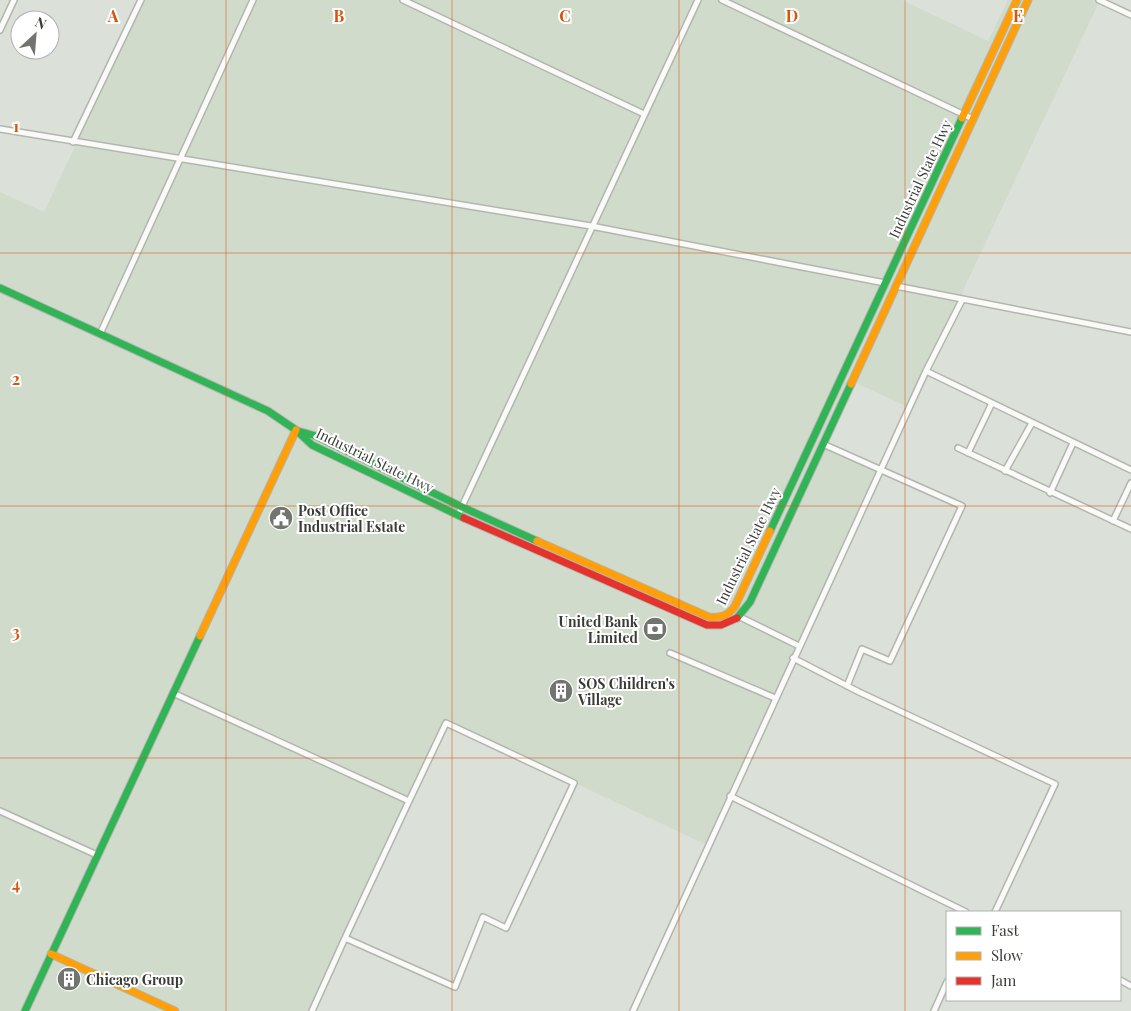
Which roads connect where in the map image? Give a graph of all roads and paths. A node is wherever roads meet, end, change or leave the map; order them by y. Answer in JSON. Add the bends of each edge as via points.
{"nodes":[{"id":1,"x":14,"y":0,"type":"edge"},
{"id":2,"x":141,"y":0,"type":"edge"},
{"id":3,"x":253,"y":0,"type":"edge"},
{"id":4,"x":403,"y":0,"type":"edge"},
{"id":5,"x":698,"y":0,"type":"edge"},
{"id":6,"x":722,"y":0,"type":"edge"},
{"id":7,"x":1017,"y":0,"type":"edge"},
{"id":8,"x":1028,"y":0,"type":"edge"},
{"id":9,"x":1100,"y":0,"type":"edge"},
{"id":10,"x":1131,"y":15,"type":"edge"},
{"id":11,"x":0,"y":30,"type":"edge"},
{"id":12,"x":644,"y":114,"type":"junction"},
{"id":13,"x":964,"y":115,"type":"junction"},
{"id":14,"x":973,"y":119,"type":"junction"},
{"id":15,"x":0,"y":129,"type":"edge"},
{"id":16,"x":73,"y":142,"type":"junction"},
{"id":17,"x":180,"y":159,"type":"junction"},
{"id":18,"x":592,"y":226,"type":"junction"},
{"id":19,"x":908,"y":234,"type":"junction"},
{"id":20,"x":918,"y":238,"type":"junction"},
{"id":21,"x":885,"y":283,"type":"junction"},
{"id":22,"x":896,"y":286,"type":"junction"},
{"id":23,"x":0,"y":288,"type":"edge"},
{"id":24,"x":962,"y":300,"type":"junction"},
{"id":25,"x":864,"y":329,"type":"junction"},
{"id":26,"x":1131,"y":332,"type":"edge"},
{"id":27,"x":100,"y":334,"type":"junction"},
{"id":28,"x":874,"y":334,"type":"junction"},
{"id":29,"x":926,"y":371,"type":"junction"},
{"id":30,"x":992,"y":403,"type":"junction"},
{"id":31,"x":1032,"y":423,"type":"junction"},
{"id":32,"x":296,"y":430,"type":"junction"},
{"id":33,"x":1073,"y":443,"type":"junction"},
{"id":34,"x":823,"y":444,"type":"junction"},
{"id":35,"x":958,"y":448,"type":"dead end"},
{"id":36,"x":968,"y":453,"type":"junction"},
{"id":37,"x":879,"y":470,"type":"junction"},
{"id":38,"x":1131,"y":470,"type":"edge"},
{"id":39,"x":1005,"y":471,"type":"junction"},
{"id":40,"x":1131,"y":483,"type":"edge"},
{"id":41,"x":1050,"y":493,"type":"junction"},
{"id":42,"x":462,"y":507,"type":"junction"},
{"id":43,"x":458,"y":515,"type":"junction"},
{"id":44,"x":1113,"y":521,"type":"junction"},
{"id":45,"x":1131,"y":529,"type":"edge"},
{"id":46,"x":740,"y":617,"type":"junction"},
{"id":47,"x":799,"y":646,"type":"junction"},
{"id":48,"x":670,"y":653,"type":"dead end"},
{"id":49,"x":793,"y":658,"type":"junction"},
{"id":50,"x":847,"y":686,"type":"junction"},
{"id":51,"x":173,"y":694,"type":"junction"},
{"id":52,"x":775,"y":698,"type":"junction"},
{"id":53,"x":730,"y":796,"type":"junction"},
{"id":54,"x":409,"y":801,"type":"junction"},
{"id":55,"x":0,"y":811,"type":"edge"},
{"id":56,"x":97,"y":855,"type":"junction"},
{"id":57,"x":964,"y":911,"type":"edge"},
{"id":58,"x":995,"y":911,"type":"edge"},
{"id":59,"x":345,"y":938,"type":"junction"},
{"id":60,"x":51,"y":954,"type":"junction"},
{"id":61,"x":946,"y":984,"type":"edge"},
{"id":62,"x":25,"y":1011,"type":"edge"},
{"id":63,"x":175,"y":1011,"type":"edge"},
{"id":64,"x":312,"y":1011,"type":"edge"},
{"id":65,"x":633,"y":1011,"type":"edge"},
{"id":66,"x":934,"y":1011,"type":"edge"}],
"edges":[{"from":1,"to":11,"type":"street"},
{"from":2,"to":16,"type":"street"},
{"from":3,"to":17,"type":"street"},
{"from":4,"to":12,"type":"street"},
{"from":5,"to":12,"type":"street"},
{"from":6,"to":13,"type":"street"},
{"from":7,"to":13,"type":"main road","name":"Industrial State Hwy"},
{"from":8,"to":14,"type":"main road","name":"Industrial State Hwy"},
{"from":9,"to":10,"type":"street"},
{"from":12,"to":18,"type":"street"},
{"from":13,"to":14,"type":"street"},
{"from":13,"to":19,"type":"main road","name":"Industrial State Hwy"},
{"from":14,"to":20,"type":"main road","name":"Industrial State Hwy"},
{"from":15,"to":16,"type":"street"},
{"from":16,"to":17,"type":"street"},
{"from":17,"to":18,"type":"street"},
{"from":17,"to":27,"type":"street"},
{"from":18,"to":21,"type":"street"},
{"from":18,"to":42,"type":"street"},
{"from":19,"to":20,"type":"main road"},
{"from":19,"to":21,"type":"main road","name":"Industrial State Hwy"},
{"from":20,"to":22,"type":"main road","name":"Industrial State Hwy"},
{"from":21,"to":25,"type":"main road","name":"Industrial State Hwy"},
{"from":22,"to":24,"type":"street"},
{"from":22,"to":28,"type":"main road","name":"Industrial State Hwy"},
{"from":23,"to":27,"type":"main road"},
{"from":24,"to":26,"type":"street"},
{"from":24,"to":29,"type":"street"},
{"from":25,"to":28,"type":"main road"},
{"from":25,"to":42,"type":"main road","name":"Industrial State Hwy","via":[[733,611],[724,618],[710,617]]},
{"from":27,"to":32,"type":"main road","via":[[268,411]]},
{"from":28,"to":34,"type":"main road","name":"Industrial State Hwy"},
{"from":29,"to":30,"type":"street"},
{"from":29,"to":37,"type":"street"},
{"from":30,"to":31,"type":"street"},
{"from":30,"to":36,"type":"street"},
{"from":31,"to":33,"type":"street"},
{"from":31,"to":39,"type":"street"},
{"from":32,"to":42,"type":"main road","name":"Industrial State Hwy","via":[[316,436]]},
{"from":32,"to":43,"type":"main road","name":"Industrial State Hwy","via":[[312,445]]},
{"from":32,"to":51,"type":"main road"},
{"from":33,"to":38,"type":"street"},
{"from":33,"to":41,"type":"street"},
{"from":34,"to":37,"type":"street"},
{"from":34,"to":46,"type":"main road","name":"Industrial State Hwy","via":[[750,602]]},
{"from":35,"to":36,"type":"street"},
{"from":36,"to":39,"type":"street"},
{"from":37,"to":47,"type":"street"},
{"from":37,"to":50,"type":"street","via":[[962,506],[890,661],[862,648]]},
{"from":39,"to":41,"type":"street"},
{"from":40,"to":44,"type":"street"},
{"from":41,"to":44,"type":"street"},
{"from":42,"to":43,"type":"street"},
{"from":43,"to":46,"type":"main road","name":"Industrial State Hwy","via":[[707,625],[726,626]]},
{"from":44,"to":45,"type":"street"},
{"from":46,"to":47,"type":"street"},
{"from":47,"to":49,"type":"street"},
{"from":48,"to":52,"type":"street"},
{"from":49,"to":50,"type":"street"},
{"from":49,"to":52,"type":"street"},
{"from":50,"to":58,"type":"street","via":[[1055,784]]},
{"from":51,"to":54,"type":"street"},
{"from":51,"to":56,"type":"main road"},
{"from":52,"to":53,"type":"street"},
{"from":53,"to":57,"type":"street"},
{"from":53,"to":65,"type":"street"},
{"from":54,"to":59,"type":"street"},
{"from":54,"to":59,"type":"street","via":[[446,723],[574,783],[506,928],[483,917],[455,987]]},
{"from":55,"to":56,"type":"street"},
{"from":56,"to":60,"type":"main road"},
{"from":59,"to":64,"type":"street"},
{"from":60,"to":62,"type":"main road"},
{"from":60,"to":63,"type":"main road"},
{"from":61,"to":66,"type":"street"}]}
